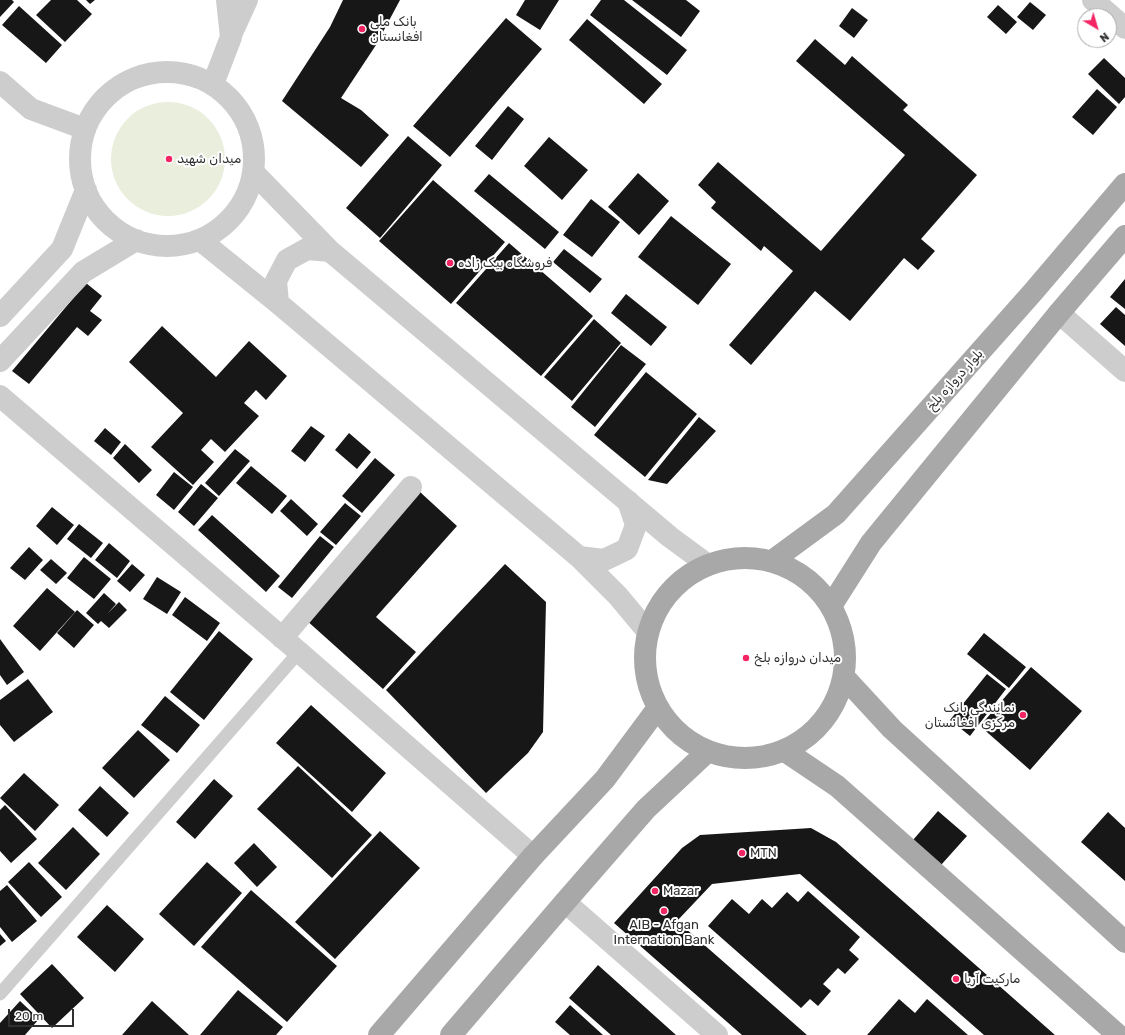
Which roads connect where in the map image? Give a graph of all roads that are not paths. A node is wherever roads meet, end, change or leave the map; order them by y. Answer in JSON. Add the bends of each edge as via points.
{"nodes":[{"id":1,"x":227,"y":0,"type":"edge"},
{"id":2,"x":247,"y":0,"type":"edge"},
{"id":3,"x":1093,"y":0,"type":"edge"},
{"id":4,"x":1125,"y":28,"type":"edge"},
{"id":5,"x":231,"y":37,"type":"junction"},
{"id":6,"x":0,"y":82,"type":"edge"},
{"id":7,"x":214,"y":84,"type":"junction"},
{"id":8,"x":85,"y":129,"type":"junction"},
{"id":9,"x":254,"y":173,"type":"junction"},
{"id":10,"x":1125,"y":184,"type":"edge"},
{"id":11,"x":86,"y":190,"type":"junction"},
{"id":12,"x":1125,"y":236,"type":"edge"},
{"id":13,"x":136,"y":240,"type":"junction"},
{"id":14,"x":200,"y":240,"type":"junction"},
{"id":15,"x":330,"y":251,"type":"junction"},
{"id":16,"x":278,"y":303,"type":"junction"},
{"id":17,"x":1059,"y":313,"type":"junction"},
{"id":18,"x":0,"y":316,"type":"edge"},
{"id":19,"x":0,"y":361,"type":"edge"},
{"id":20,"x":1125,"y":370,"type":"edge"},
{"id":21,"x":0,"y":396,"type":"edge"},
{"id":22,"x":411,"y":487,"type":"dead end"},
{"id":23,"x":628,"y":501,"type":"junction"},
{"id":24,"x":579,"y":558,"type":"junction"},
{"id":25,"x":772,"y":561,"type":"junction"},
{"id":26,"x":708,"y":564,"type":"junction"},
{"id":27,"x":831,"y":606,"type":"junction"},
{"id":28,"x":648,"y":632,"type":"junction"},
{"id":29,"x":282,"y":638,"type":"junction"},
{"id":30,"x":299,"y":652,"type":"junction"},
{"id":31,"x":844,"y":677,"type":"junction"},
{"id":32,"x":658,"y":709,"type":"junction"},
{"id":33,"x":785,"y":751,"type":"junction"},
{"id":34,"x":706,"y":752,"type":"junction"},
{"id":35,"x":533,"y":856,"type":"junction"},
{"id":36,"x":564,"y":902,"type":"junction"},
{"id":37,"x":1125,"y":942,"type":"edge"},
{"id":38,"x":0,"y":994,"type":"edge"},
{"id":39,"x":379,"y":1035,"type":"edge"},
{"id":40,"x":451,"y":1035,"type":"edge"},
{"id":41,"x":717,"y":1035,"type":"edge"},
{"id":42,"x":1118,"y":1035,"type":"edge"}],
"edges":[{"from":1,"to":5,"type":"street"},
{"from":2,"to":5,"type":"street"},
{"from":3,"to":4,"type":"street"},
{"from":5,"to":7,"type":"street"},
{"from":6,"to":8,"type":"street","via":[[31,109]]},
{"from":7,"to":8,"type":"street","via":[[190,74],[164,72],[139,76],[116,88],[98,106]]},
{"from":7,"to":9,"type":"street","via":[[242,114],[253,139]]},
{"from":8,"to":11,"type":"street","via":[[81,149],[81,170]]},
{"from":9,"to":14,"type":"street","via":[[244,201],[226,224]]},
{"from":9,"to":15,"type":"street"},
{"from":10,"to":25,"type":"main road","name":"بلوار دروازه بلخ","via":[[836,514]]},
{"from":11,"to":13,"type":"street","via":[[98,211],[114,229]]},
{"from":11,"to":18,"type":"street","via":[[62,249]]},
{"from":12,"to":17,"type":"main road"},
{"from":13,"to":14,"type":"street","via":[[168,246]]},
{"from":13,"to":19,"type":"street","via":[[83,272]]},
{"from":14,"to":16,"type":"street"},
{"from":15,"to":16,"type":"street","via":[[307,250],[287,260],[276,281]]},
{"from":15,"to":23,"type":"street"},
{"from":16,"to":24,"type":"street"},
{"from":17,"to":20,"type":"street"},
{"from":17,"to":27,"type":"main road","via":[[871,543]]},
{"from":21,"to":29,"type":"street"},
{"from":22,"to":29,"type":"street"},
{"from":23,"to":24,"type":"street","via":[[636,525],[627,549],[604,560]]},
{"from":23,"to":26,"type":"street","via":[[670,537]]},
{"from":24,"to":28,"type":"street","via":[[618,596]]},
{"from":25,"to":26,"type":"main road","via":[[739,558]]},
{"from":25,"to":27,"type":"main road","via":[[806,578]]},
{"from":26,"to":28,"type":"main road","via":[[681,580],[660,604]]},
{"from":27,"to":31,"type":"main road","via":[[842,628],[846,652]]},
{"from":28,"to":32,"type":"main road","via":[[644,658],[647,685]]},
{"from":29,"to":30,"type":"street"},
{"from":30,"to":35,"type":"street"},
{"from":30,"to":38,"type":"lane"},
{"from":31,"to":33,"type":"main road","via":[[824,721]]},
{"from":31,"to":37,"type":"main road","via":[[892,729]]},
{"from":32,"to":34,"type":"main road","via":[[678,735]]},
{"from":32,"to":35,"type":"main road","via":[[605,779]]},
{"from":33,"to":34,"type":"main road","via":[[746,759]]},
{"from":33,"to":42,"type":"main road","via":[[837,786]]},
{"from":34,"to":36,"type":"main road","via":[[646,809]]},
{"from":35,"to":39,"type":"main road"},
{"from":36,"to":40,"type":"main road"},
{"from":36,"to":41,"type":"street"}]}
